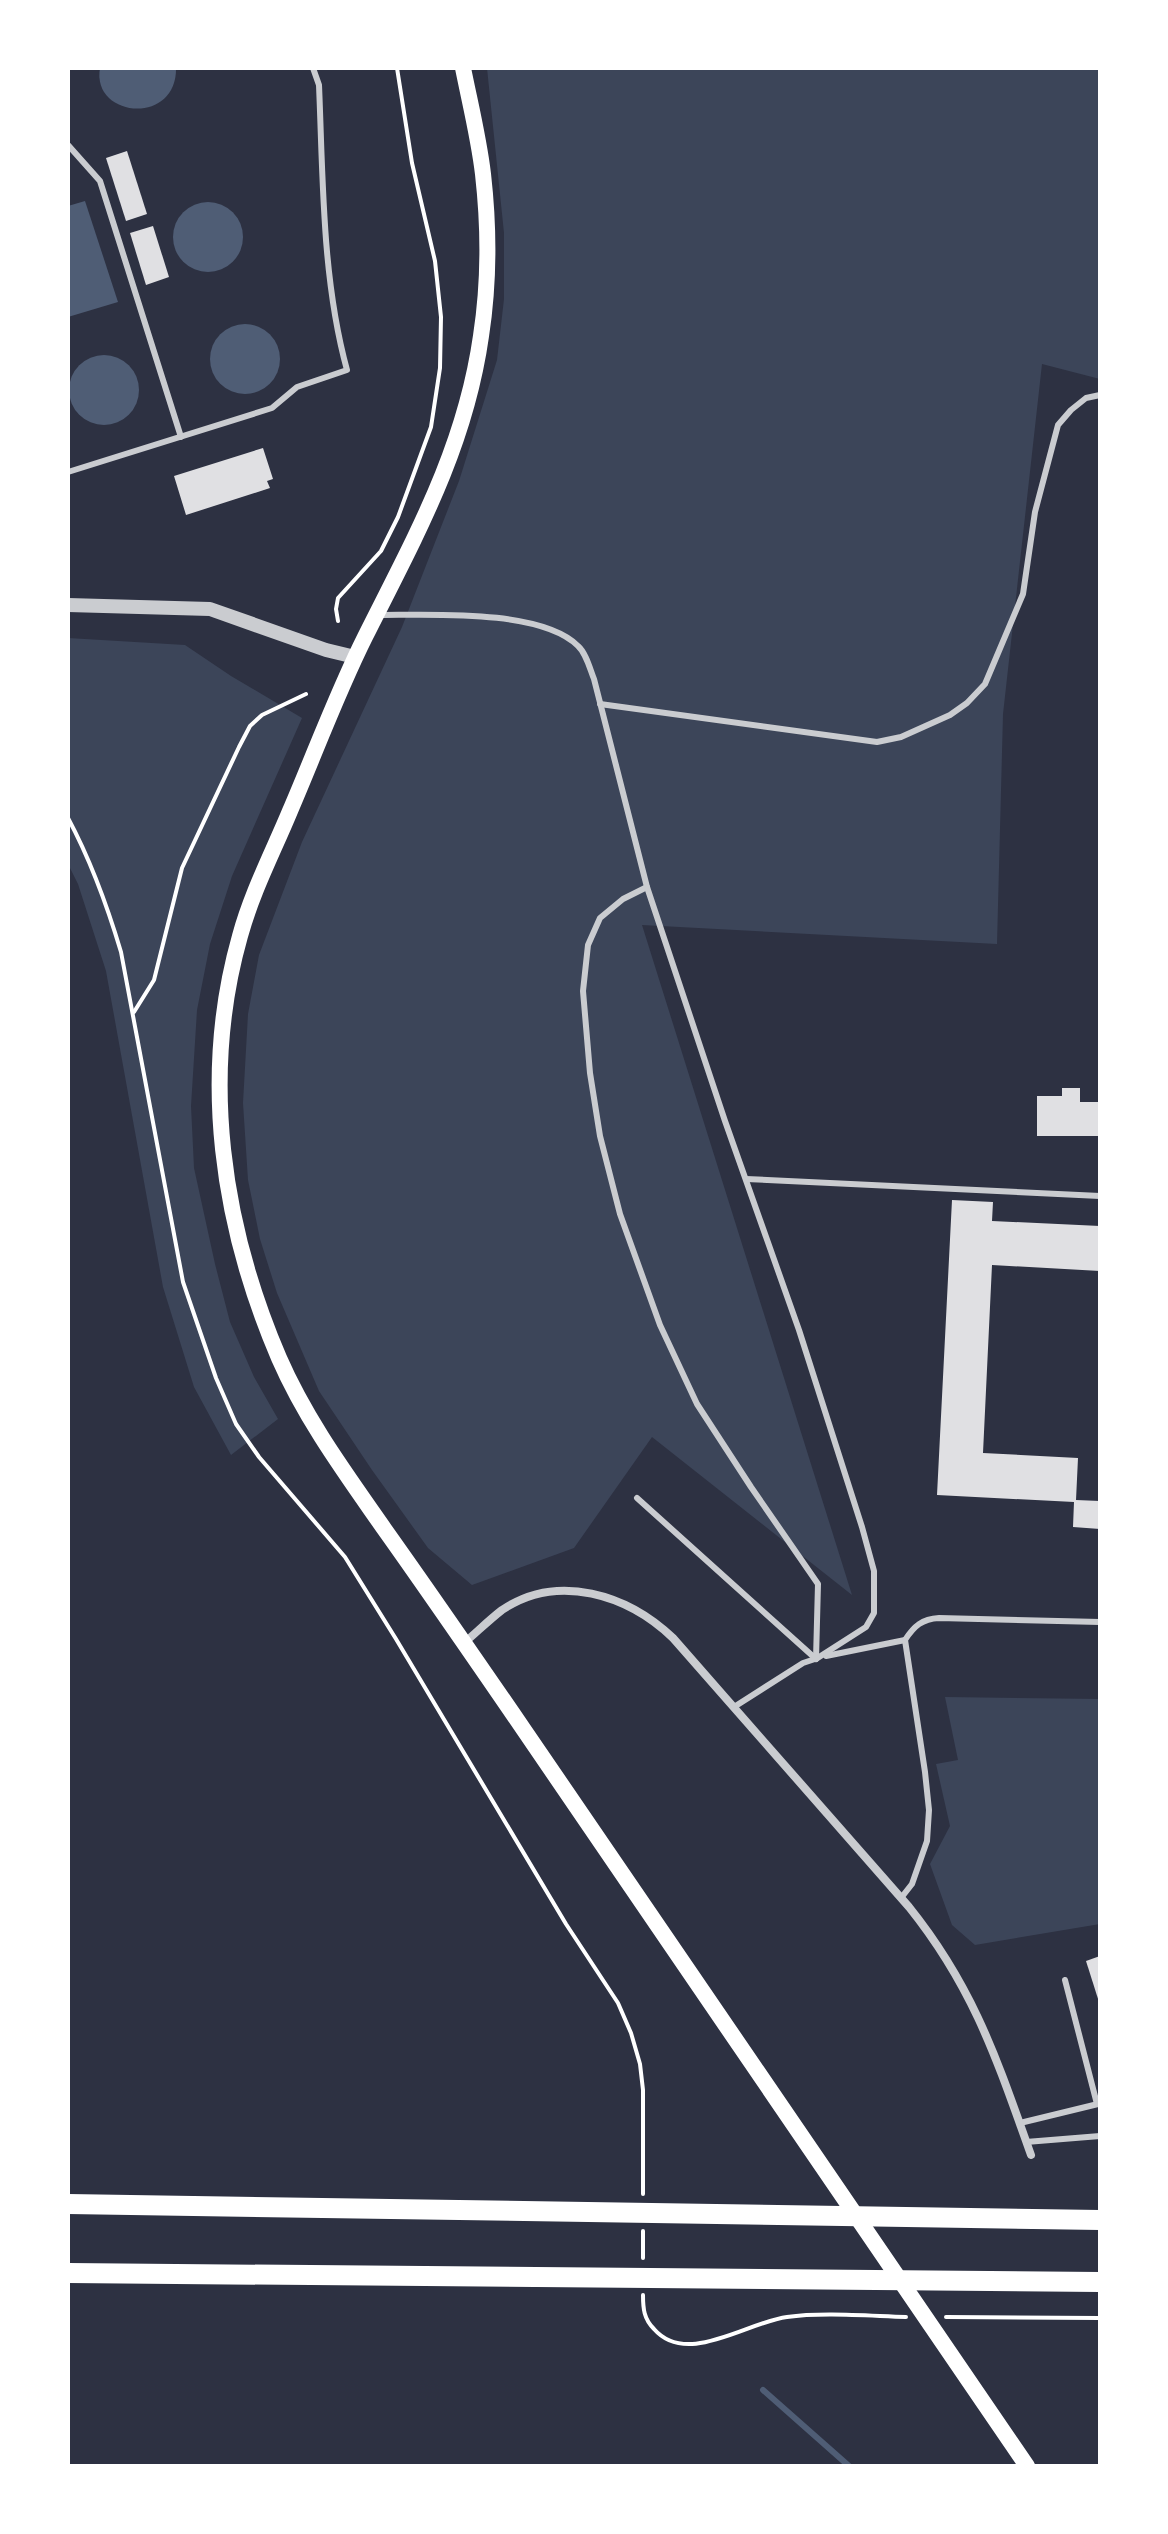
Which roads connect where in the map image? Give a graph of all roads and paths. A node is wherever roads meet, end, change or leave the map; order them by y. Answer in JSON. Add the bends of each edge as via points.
{"nodes":[{"id":1,"x":313,"y":68,"type":"edge"},
{"id":2,"x":397,"y":68,"type":"edge"},
{"id":3,"x":463,"y":68,"type":"edge"},
{"id":4,"x":68,"y":145,"type":"edge"},
{"id":5,"x":1100,"y":395,"type":"edge"},
{"id":6,"x":181,"y":437,"type":"junction"},
{"id":7,"x":68,"y":472,"type":"edge"},
{"id":8,"x":68,"y":605,"type":"edge"},
{"id":9,"x":376,"y":615,"type":"junction"},
{"id":10,"x":338,"y":621,"type":"dead end"},
{"id":11,"x":355,"y":657,"type":"junction"},
{"id":12,"x":306,"y":694,"type":"dead end"},
{"id":13,"x":600,"y":704,"type":"junction"},
{"id":14,"x":68,"y":818,"type":"edge"},
{"id":15,"x":647,"y":887,"type":"junction"},
{"id":16,"x":134,"y":1012,"type":"junction"},
{"id":17,"x":746,"y":1179,"type":"junction"},
{"id":18,"x":1100,"y":1196,"type":"edge"},
{"id":19,"x":637,"y":1498,"type":"dead end"},
{"id":20,"x":1100,"y":1622,"type":"edge"},
{"id":21,"x":905,"y":1640,"type":"junction"},
{"id":22,"x":464,"y":1643,"type":"junction"},
{"id":23,"x":816,"y":1659,"type":"junction"},
{"id":24,"x":734,"y":1707,"type":"junction"},
{"id":25,"x":901,"y":1898,"type":"junction"},
{"id":26,"x":1065,"y":1980,"type":"dead end"},
{"id":27,"x":1099,"y":2104,"type":"edge"},
{"id":28,"x":1020,"y":2123,"type":"junction"},
{"id":29,"x":1100,"y":2136,"type":"edge"},
{"id":30,"x":1026,"y":2142,"type":"junction"},
{"id":31,"x":1031,"y":2155,"type":"dead end"},
{"id":32,"x":643,"y":2202,"type":"dead end"},
{"id":33,"x":68,"y":2204,"type":"edge"},
{"id":34,"x":643,"y":2218,"type":"dead end"},
{"id":35,"x":1100,"y":2220,"type":"edge"},
{"id":36,"x":643,"y":2263,"type":"dead end"},
{"id":37,"x":68,"y":2273,"type":"edge"},
{"id":38,"x":1100,"y":2282,"type":"edge"},
{"id":39,"x":643,"y":2294,"type":"dead end"},
{"id":40,"x":916,"y":2317,"type":"dead end"},
{"id":41,"x":931,"y":2317,"type":"dead end"},
{"id":42,"x":1100,"y":2318,"type":"edge"},
{"id":43,"x":1027,"y":2466,"type":"edge"}],
"edges":[{"from":1,"to":6,"type":"lane","via":[[319,85],[326,239],[347,370],[297,387],[272,408]]},
{"from":2,"to":10,"type":"path","via":[[435,261],[440,368],[431,427],[398,517],[381,551],[338,598]]},
{"from":3,"to":9,"type":"main road","via":[[486,210],[481,335],[457,440],[436,496]]},
{"from":4,"to":6,"type":"lane","via":[[100,181]]},
{"from":5,"to":13,"type":"lane","via":[[1086,398],[1058,425],[1035,512],[1023,594],[985,684],[950,715],[877,742]]},
{"from":6,"to":7,"type":"lane"},
{"from":8,"to":11,"type":"street","via":[[210,609]]},
{"from":9,"to":11,"type":"main road"},
{"from":9,"to":13,"type":"lane","via":[[481,617],[543,627],[580,647]]},
{"from":11,"to":22,"type":"main road","via":[[253,893],[239,939],[222,1022],[222,1149],[239,1241],[281,1362],[317,1432]]},
{"from":12,"to":16,"type":"path","via":[[250,726],[182,868],[154,980]]},
{"from":13,"to":15,"type":"lane"},
{"from":14,"to":16,"type":"path","via":[[106,901]]},
{"from":15,"to":17,"type":"lane"},
{"from":15,"to":23,"type":"lane","via":[[600,918],[588,945],[583,991],[600,1136],[620,1214],[655,1311],[697,1404],[818,1584]]},
{"from":16,"to":32,"type":"path","via":[[183,1282],[216,1378],[236,1424],[259,1457],[345,1557],[618,2003],[640,2064]]},
{"from":17,"to":18,"type":"lane"},
{"from":17,"to":23,"type":"lane","via":[[874,1571],[874,1613],[866,1627]]},
{"from":19,"to":23,"type":"lane"},
{"from":20,"to":21,"type":"lane","via":[[928,1619]]},
{"from":21,"to":23,"type":"lane"},
{"from":21,"to":25,"type":"lane","via":[[929,1810],[927,1841],[912,1884]]},
{"from":22,"to":24,"type":"street","via":[[518,1602],[555,1592],[599,1594],[658,1623]]},
{"from":22,"to":43,"type":"main road"},
{"from":23,"to":24,"type":"lane"},
{"from":24,"to":25,"type":"street"},
{"from":25,"to":28,"type":"street","via":[[943,1951],[968,1994]]},
{"from":26,"to":27,"type":"lane"},
{"from":27,"to":28,"type":"lane"},
{"from":28,"to":30,"type":"street"},
{"from":29,"to":30,"type":"lane"},
{"from":30,"to":31,"type":"street"},
{"from":33,"to":35,"type":"highway"},
{"from":34,"to":36,"type":"path"},
{"from":37,"to":38,"type":"highway"},
{"from":39,"to":40,"type":"path","via":[[648,2323],[660,2337],[694,2346],[792,2316]]},
{"from":41,"to":42,"type":"path"}]}
